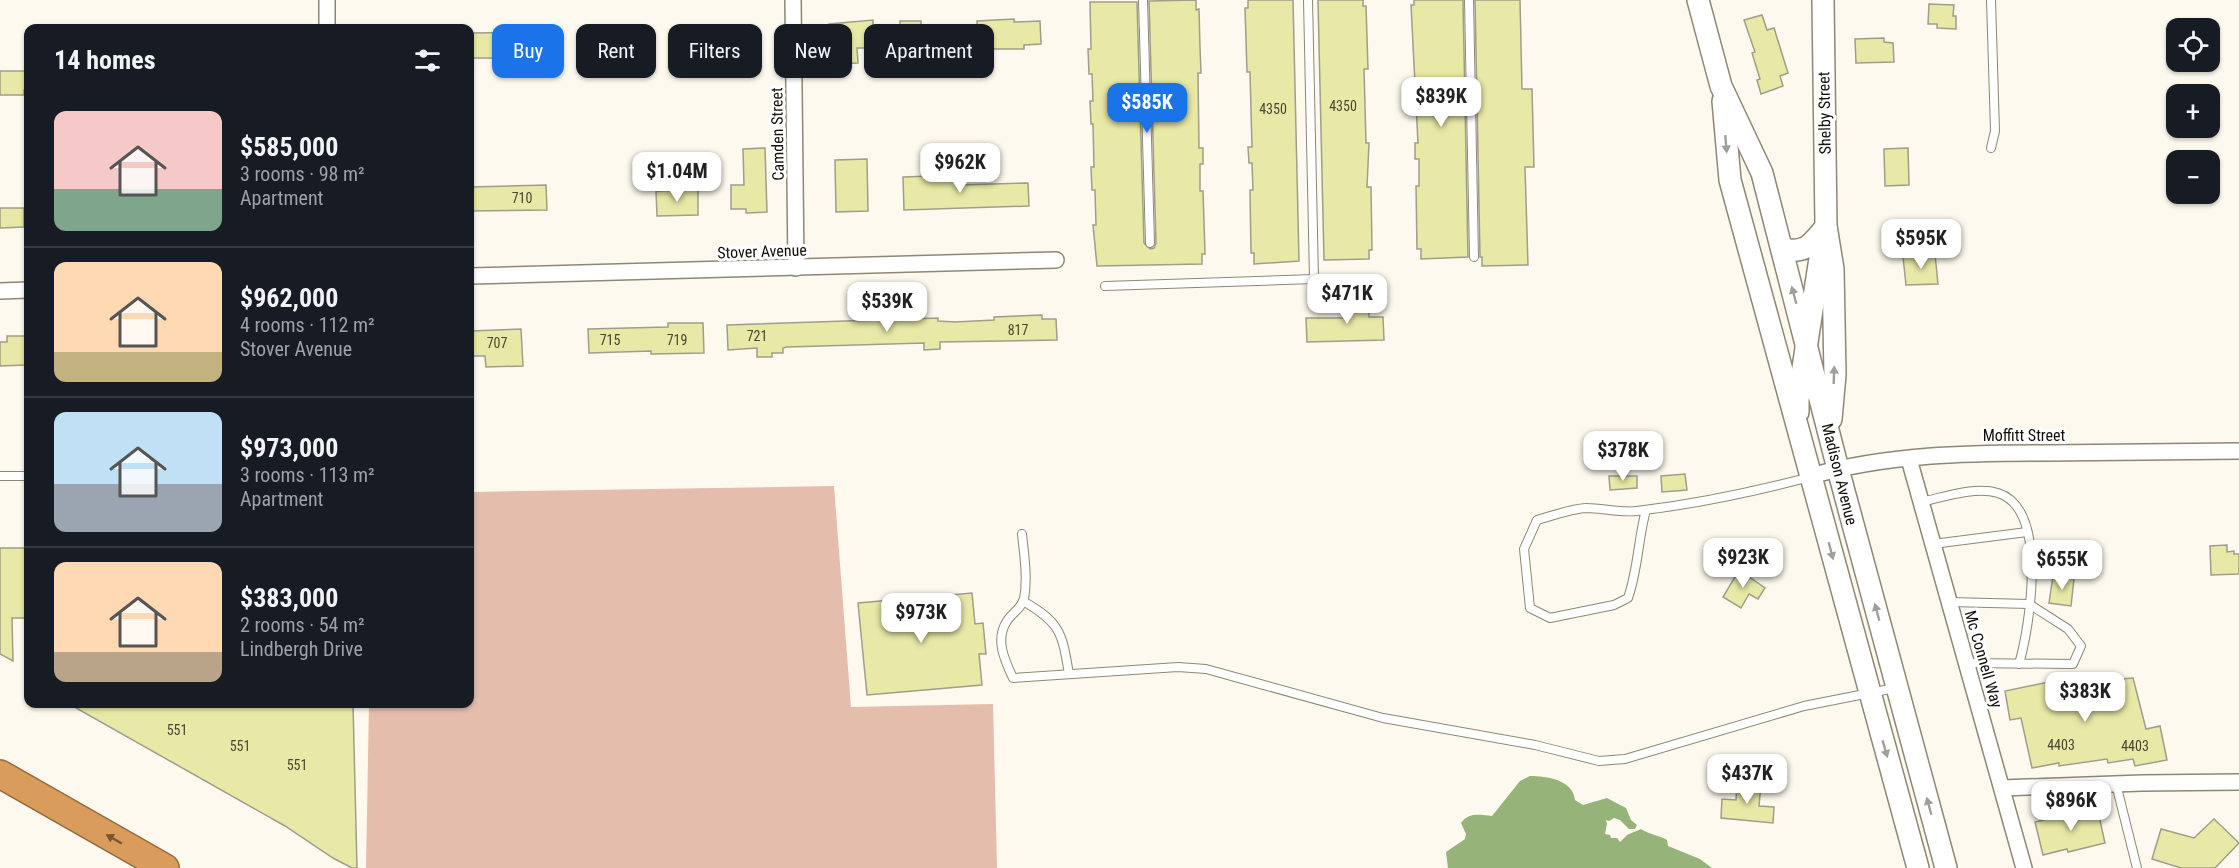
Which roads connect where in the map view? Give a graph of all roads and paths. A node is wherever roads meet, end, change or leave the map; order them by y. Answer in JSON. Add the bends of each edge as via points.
{"nodes":[{"id":1,"x":327,"y":0,"type":"edge"},
{"id":2,"x":793,"y":0,"type":"edge"},
{"id":3,"x":1143,"y":0,"type":"edge"},
{"id":4,"x":1308,"y":0,"type":"edge"},
{"id":5,"x":1469,"y":0,"type":"edge"},
{"id":6,"x":1698,"y":0,"type":"edge"},
{"id":7,"x":1823,"y":0,"type":"edge"},
{"id":8,"x":1991,"y":0,"type":"edge"},
{"id":9,"x":327,"y":24,"type":"edge"},
{"id":10,"x":1721,"y":86,"type":"junction"},
{"id":11,"x":1990,"y":148,"type":"dead end"},
{"id":12,"x":1826,"y":226,"type":"junction"},
{"id":13,"x":1150,"y":243,"type":"dead end"},
{"id":14,"x":1782,"y":249,"type":"junction"},
{"id":15,"x":1474,"y":257,"type":"dead end"},
{"id":16,"x":1056,"y":260,"type":"dead end"},
{"id":17,"x":796,"y":268,"type":"junction"},
{"id":18,"x":474,"y":276,"type":"edge"},
{"id":19,"x":1105,"y":286,"type":"dead end"},
{"id":20,"x":24,"y":290,"type":"edge"},
{"id":21,"x":0,"y":291,"type":"edge"},
{"id":22,"x":1808,"y":348,"type":"junction"},
{"id":23,"x":1798,"y":429,"type":"junction"},
{"id":24,"x":1830,"y":433,"type":"junction"},
{"id":25,"x":2239,"y":451,"type":"edge"},
{"id":26,"x":1909,"y":459,"type":"junction"},
{"id":27,"x":1838,"y":469,"type":"junction"},
{"id":28,"x":0,"y":476,"type":"edge"},
{"id":29,"x":24,"y":476,"type":"edge"},
{"id":30,"x":1811,"y":477,"type":"junction"},
{"id":31,"x":1921,"y":502,"type":"junction"},
{"id":32,"x":1646,"y":510,"type":"junction"},
{"id":33,"x":2027,"y":532,"type":"junction"},
{"id":34,"x":1023,"y":534,"type":"dead end"},
{"id":35,"x":1933,"y":544,"type":"junction"},
{"id":36,"x":1023,"y":601,"type":"junction"},
{"id":37,"x":1950,"y":602,"type":"junction"},
{"id":38,"x":2029,"y":604,"type":"junction"},
{"id":39,"x":1966,"y":663,"type":"junction"},
{"id":40,"x":2019,"y":664,"type":"junction"},
{"id":41,"x":1069,"y":674,"type":"junction"},
{"id":42,"x":1897,"y":688,"type":"junction"},
{"id":43,"x":1869,"y":693,"type":"junction"},
{"id":44,"x":0,"y":774,"type":"edge"},
{"id":45,"x":2239,"y":782,"type":"edge"},
{"id":46,"x":2116,"y":784,"type":"junction"},
{"id":47,"x":2002,"y":788,"type":"junction"},
{"id":48,"x":165,"y":868,"type":"edge"},
{"id":49,"x":1918,"y":868,"type":"edge"},
{"id":50,"x":1946,"y":868,"type":"edge"},
{"id":51,"x":2024,"y":868,"type":"edge"},
{"id":52,"x":2137,"y":868,"type":"edge"}],
"edges":[{"from":1,"to":9,"type":"street"},
{"from":2,"to":17,"type":"street","name":"Camden Street"},
{"from":3,"to":13,"type":"lane"},
{"from":4,"to":19,"type":"lane","via":[[1314,279]]},
{"from":5,"to":15,"type":"lane"},
{"from":6,"to":10,"type":"main road","name":"Madison Avenue"},
{"from":7,"to":12,"type":"main road","name":"Shelby Street"},
{"from":8,"to":11,"type":"lane","via":[[1995,131]]},
{"from":10,"to":14,"type":"main road","name":"Madison Avenue","via":[[1762,173]]},
{"from":10,"to":23,"type":"main road","name":"Madison Avenue","one_way":true,"via":[[1730,180]]},
{"from":12,"to":14,"type":"main road","via":[[1804,250]]},
{"from":12,"to":22,"type":"main road","name":"Shelby Street"},
{"from":24,"to":12,"type":"main road","name":"Shelby Street","one_way":true,"via":[[1835,375],[1833,269]]},
{"from":22,"to":14,"type":"main road","name":"Madison Avenue","one_way":true},
{"from":16,"to":17,"type":"street","name":"Stover Avenue"},
{"from":17,"to":18,"type":"street","name":"Stover Avenue"},
{"from":20,"to":21,"type":"street"},
{"from":22,"to":23,"type":"main road","name":"Shelby Street","via":[[1798,400]]},
{"from":22,"to":24,"type":"main road","name":"Madison Avenue"},
{"from":23,"to":30,"type":"main road","name":"Madison Avenue"},
{"from":24,"to":27,"type":"main road","name":"Madison Avenue"},
{"from":25,"to":26,"type":"street","name":"Moffitt Street","via":[[1969,453]]},
{"from":26,"to":27,"type":"street","name":"Moffitt Street"},
{"from":26,"to":31,"type":"street","name":"Mc Connell Way"},
{"from":27,"to":30,"type":"street","name":"Moffitt Street"},
{"from":42,"to":27,"type":"main road","name":"Madison Avenue","one_way":true},
{"from":28,"to":29,"type":"lane"},
{"from":30,"to":32,"type":"lane","via":[[1758,491]]},
{"from":30,"to":43,"type":"main road","name":"Madison Avenue","one_way":true},
{"from":31,"to":33,"type":"lane","via":[[1967,492],[1998,494],[2016,504]]},
{"from":31,"to":35,"type":"street","name":"Mc Connell Way"},
{"from":32,"to":32,"type":"lane","via":[[1585,508],[1537,520],[1524,549],[1530,608],[1550,618],[1614,605],[1628,598]]},
{"from":33,"to":35,"type":"lane"},
{"from":33,"to":38,"type":"lane","via":[[2033,562]]},
{"from":34,"to":36,"type":"lane"},
{"from":35,"to":37,"type":"street","name":"Mc Connell Way"},
{"from":36,"to":41,"type":"lane","via":[[1051,620],[1059,631]]},
{"from":36,"to":41,"type":"lane","via":[[1001,635],[1005,661],[1013,678]]},
{"from":37,"to":38,"type":"lane"},
{"from":37,"to":39,"type":"street","name":"Mc Connell Way"},
{"from":38,"to":40,"type":"lane","via":[[2026,642]]},
{"from":38,"to":40,"type":"lane","via":[[2068,629],[2081,646],[2073,664]]},
{"from":39,"to":40,"type":"lane"},
{"from":39,"to":47,"type":"street","name":"Mc Connell Way"},
{"from":41,"to":43,"type":"lane","via":[[1178,667],[1206,669],[1383,718],[1535,745],[1599,761],[1625,759],[1804,706]]},
{"from":42,"to":43,"type":"lane"},
{"from":50,"to":42,"type":"main road","name":"Madison Avenue","one_way":true},
{"from":43,"to":49,"type":"main road","name":"Madison Avenue","one_way":true},
{"from":48,"to":44,"type":"highway","one_way":true},
{"from":45,"to":46,"type":"street"},
{"from":46,"to":47,"type":"street"},
{"from":46,"to":52,"type":"lane"},
{"from":47,"to":51,"type":"street","name":"Mc Connell Way"}]}
